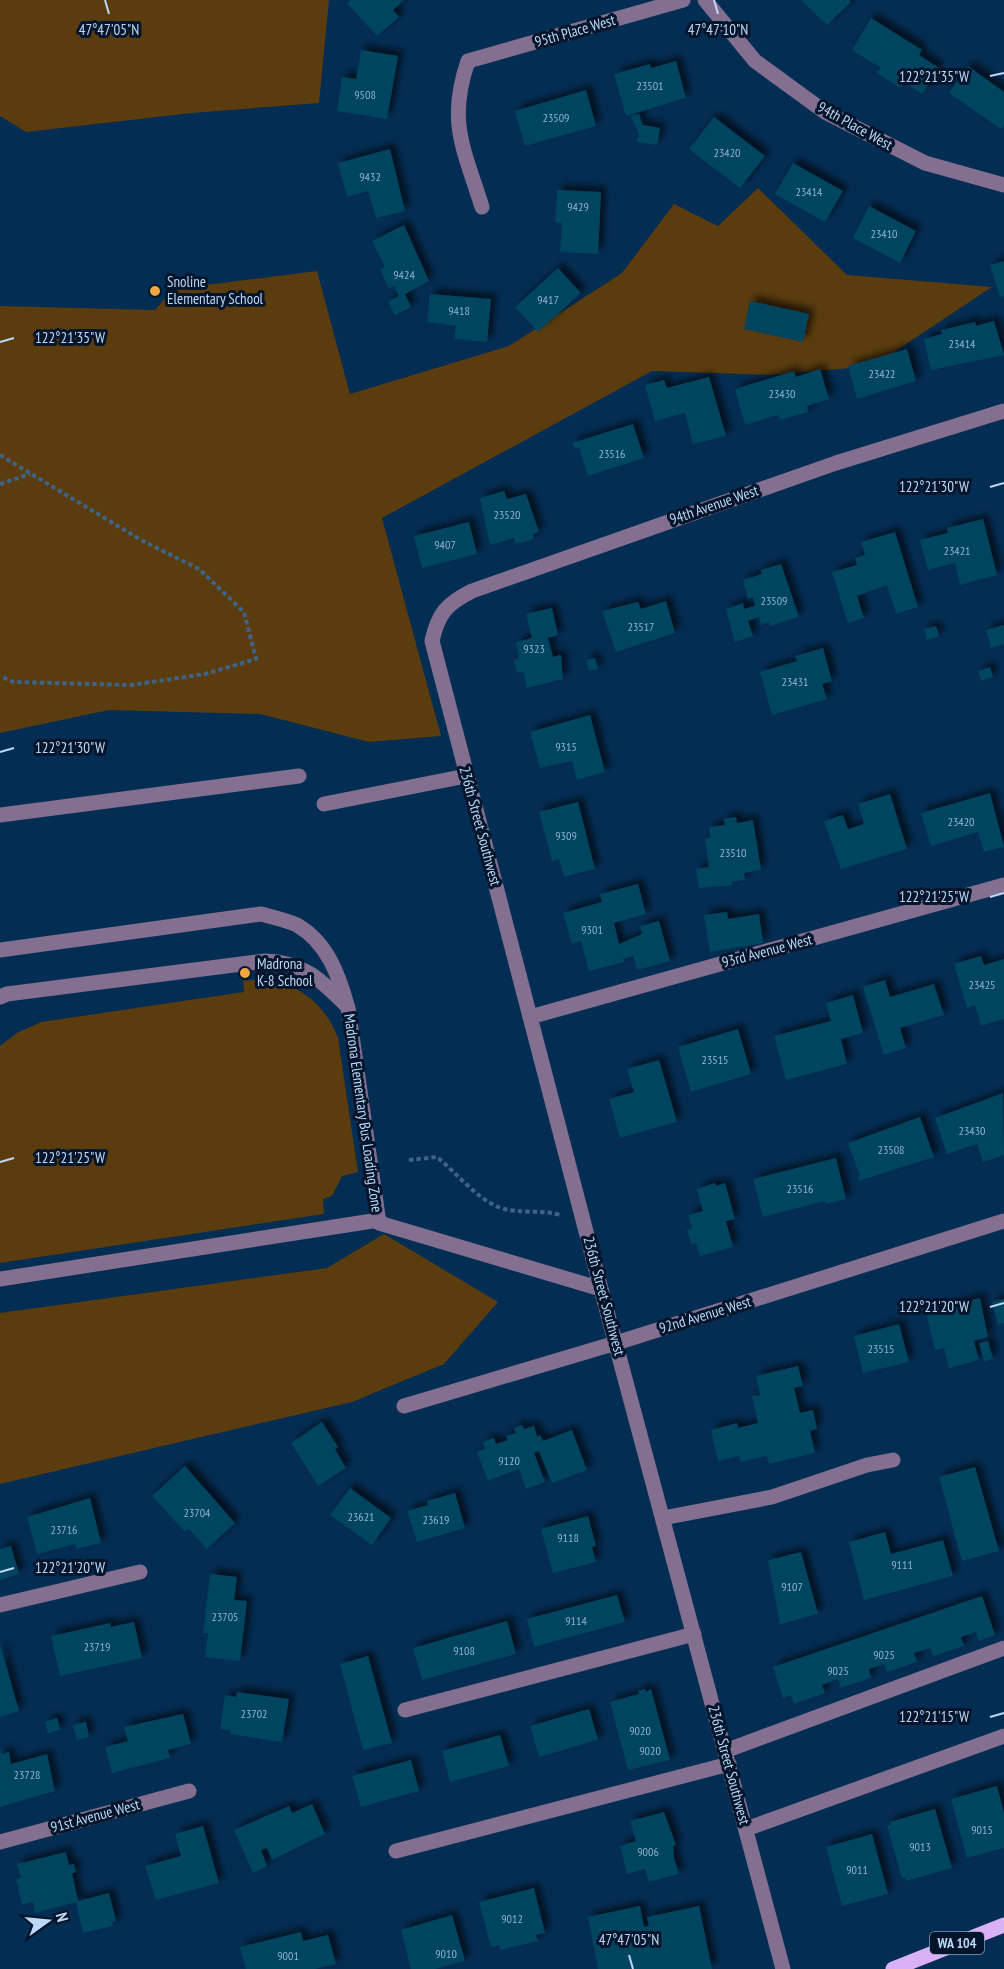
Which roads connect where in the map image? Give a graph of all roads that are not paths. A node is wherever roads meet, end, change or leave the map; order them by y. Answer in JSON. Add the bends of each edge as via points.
{"nodes":[{"id":1,"x":683,"y":0,"type":"edge"},
{"id":2,"x":705,"y":0,"type":"edge"},
{"id":3,"x":1004,"y":185,"type":"edge"},
{"id":4,"x":483,"y":207,"type":"dead end"},
{"id":5,"x":1004,"y":411,"type":"edge"},
{"id":6,"x":436,"y":622,"type":"joint"},
{"id":7,"x":299,"y":776,"type":"dead end"},
{"id":8,"x":466,"y":776,"type":"junction"},
{"id":9,"x":324,"y":804,"type":"dead end"},
{"id":10,"x":0,"y":815,"type":"edge"},
{"id":11,"x":1004,"y":885,"type":"edge"},
{"id":12,"x":0,"y":950,"type":"edge"},
{"id":13,"x":0,"y":997,"type":"edge"},
{"id":14,"x":348,"y":1008,"type":"junction"},
{"id":15,"x":530,"y":1017,"type":"junction"},
{"id":16,"x":379,"y":1220,"type":"junction"},
{"id":17,"x":1004,"y":1221,"type":"edge"},
{"id":18,"x":0,"y":1279,"type":"edge"},
{"id":19,"x":601,"y":1289,"type":"junction"},
{"id":20,"x":616,"y":1343,"type":"junction"},
{"id":21,"x":404,"y":1406,"type":"dead end"},
{"id":22,"x":893,"y":1460,"type":"dead end"},
{"id":23,"x":663,"y":1518,"type":"junction"},
{"id":24,"x":141,"y":1572,"type":"dead end"},
{"id":25,"x":0,"y":1605,"type":"edge"},
{"id":26,"x":694,"y":1634,"type":"junction"},
{"id":27,"x":1004,"y":1648,"type":"edge"},
{"id":28,"x":405,"y":1710,"type":"dead end"},
{"id":29,"x":1004,"y":1736,"type":"edge"},
{"id":30,"x":727,"y":1757,"type":"junction"},
{"id":31,"x":189,"y":1791,"type":"dead end"},
{"id":32,"x":746,"y":1830,"type":"junction"},
{"id":33,"x":0,"y":1842,"type":"edge"},
{"id":34,"x":396,"y":1851,"type":"dead end"},
{"id":35,"x":1004,"y":1926,"type":"edge"},
{"id":36,"x":912,"y":1965,"type":"edge"},
{"id":37,"x":783,"y":1969,"type":"edge"},
{"id":38,"x":893,"y":1969,"type":"edge"}],
"edges":[{"from":1,"to":4,"type":"street","name":"95th Place West","via":[[468,61],[458,90],[457,129]]},
{"from":2,"to":3,"type":"street","name":"94th Place West","via":[[755,61],[825,112],[925,163]]},
{"from":5,"to":6,"type":"street","name":"94th Avenue West","via":[[836,463],[506,578],[456,598]]},
{"from":6,"to":8,"type":"street","name":"236th Street Southwest","via":[[432,641]]},
{"from":7,"to":10,"type":"street"},
{"from":8,"to":9,"type":"street"},
{"from":8,"to":15,"type":"street","name":"236th Street Southwest"},
{"from":11,"to":15,"type":"street","name":"93rd Avenue West"},
{"from":12,"to":14,"type":"street","name":"Madrona Elementary Bus Loading Zone","via":[[261,914],[296,925],[328,954],[339,975]]},
{"from":13,"to":14,"type":"street","via":[[265,961],[287,962],[308,971]]},
{"from":14,"to":16,"type":"street","name":"Madrona Elementary Bus Loading Zone"},
{"from":15,"to":19,"type":"street","name":"236th Street Southwest"},
{"from":16,"to":18,"type":"street"},
{"from":16,"to":19,"type":"street","name":"Madrona Elementary Bus Loading Zone"},
{"from":17,"to":20,"type":"street","name":"92nd Avenue West"},
{"from":19,"to":20,"type":"street","name":"236th Street Southwest"},
{"from":20,"to":21,"type":"street","name":"92nd Avenue West"},
{"from":20,"to":23,"type":"street","name":"236th Street Southwest"},
{"from":22,"to":23,"type":"street","via":[[772,1497]]},
{"from":23,"to":26,"type":"street","name":"236th Street Southwest"},
{"from":24,"to":25,"type":"street"},
{"from":26,"to":28,"type":"street"},
{"from":26,"to":30,"type":"street","name":"236th Street Southwest"},
{"from":27,"to":30,"type":"street"},
{"from":29,"to":32,"type":"street"},
{"from":30,"to":32,"type":"street","name":"236th Street Southwest"},
{"from":30,"to":34,"type":"street"},
{"from":31,"to":33,"type":"street","name":"91st Avenue West"},
{"from":32,"to":37,"type":"street","name":"236th Street Southwest"},
{"from":35,"to":36,"type":"main road","number":"WA 104"},
{"from":36,"to":38,"type":"main road","number":"WA 104"}]}
